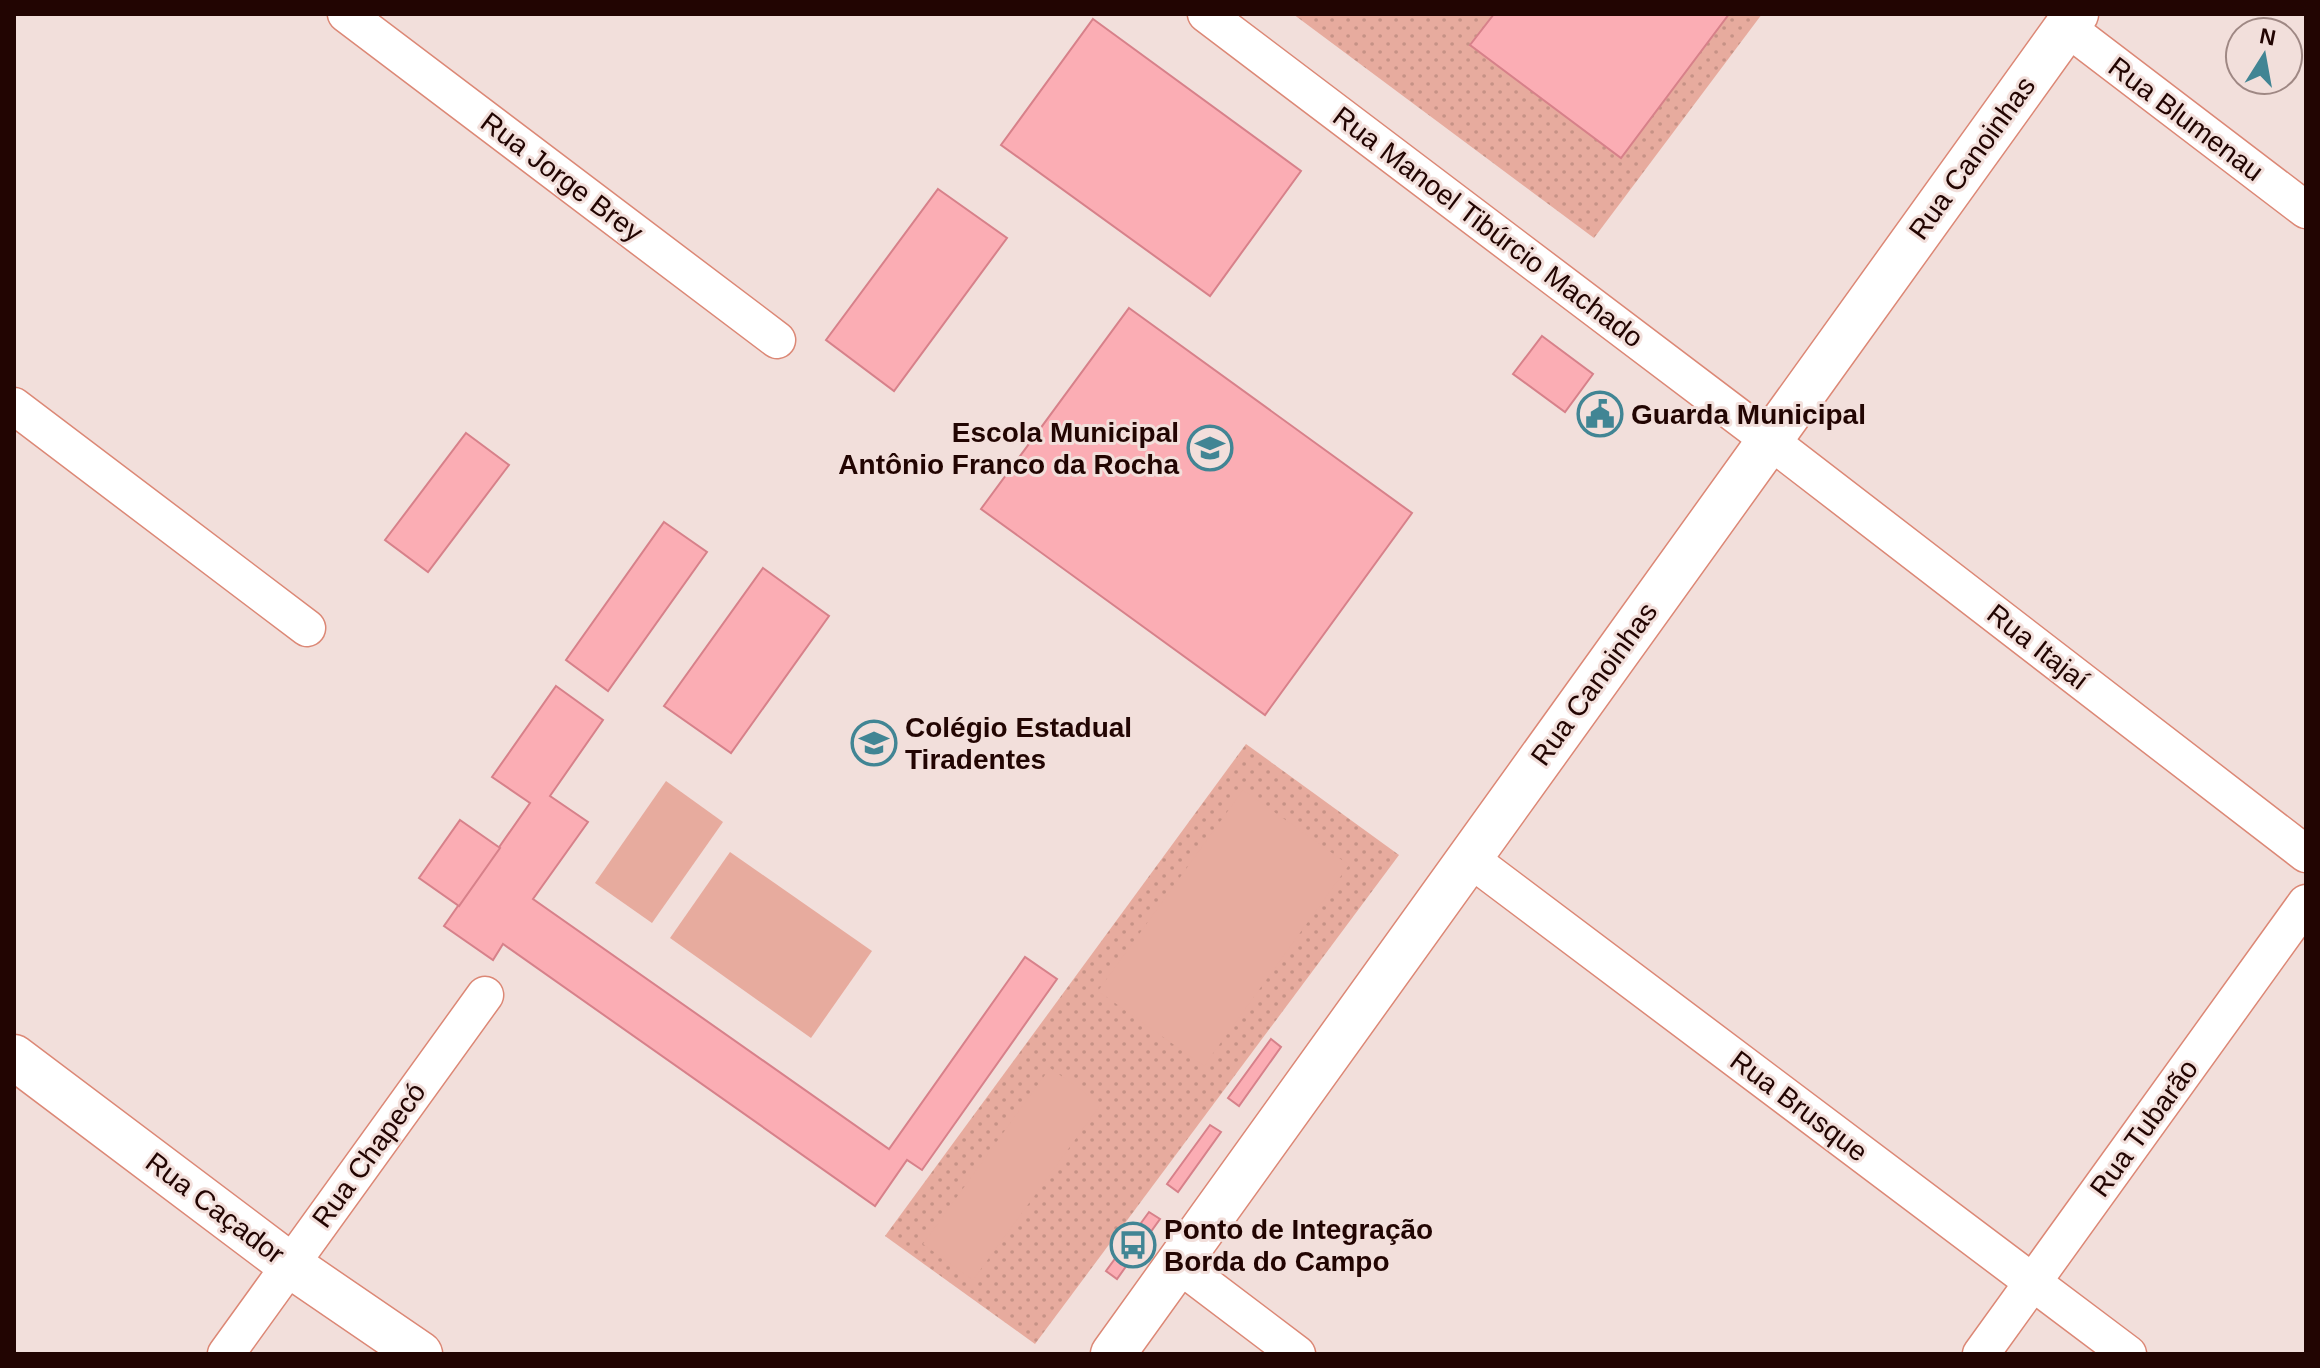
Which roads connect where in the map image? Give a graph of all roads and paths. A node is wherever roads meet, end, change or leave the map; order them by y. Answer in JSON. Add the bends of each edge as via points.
{"nodes":[{"id":1,"x":346,"y":14,"type":"edge"},
{"id":2,"x":1206,"y":14,"type":"edge"},
{"id":3,"x":2071,"y":21,"type":"edge"},
{"id":4,"x":2306,"y":210,"type":"edge"},
{"id":5,"x":777,"y":340,"type":"dead end"},
{"id":6,"x":14,"y":406,"type":"edge"},
{"id":7,"x":1769,"y":440,"type":"junction"},
{"id":8,"x":307,"y":628,"type":"dead end"},
{"id":9,"x":2306,"y":854,"type":"edge"},
{"id":10,"x":1469,"y":858,"type":"junction"},
{"id":11,"x":2306,"y":903,"type":"edge"},
{"id":12,"x":485,"y":995,"type":"dead end"},
{"id":13,"x":14,"y":1057,"type":"edge"},
{"id":14,"x":1178,"y":1264,"type":"junction"},
{"id":15,"x":290,"y":1265,"type":"junction"},
{"id":16,"x":2033,"y":1282,"type":"junction"},
{"id":17,"x":226,"y":1354,"type":"edge"},
{"id":18,"x":420,"y":1354,"type":"edge"},
{"id":19,"x":1113,"y":1354,"type":"edge"},
{"id":20,"x":1297,"y":1354,"type":"edge"},
{"id":21,"x":1981,"y":1354,"type":"edge"},
{"id":22,"x":2128,"y":1354,"type":"edge"}],
"edges":[{"from":1,"to":5,"type":"street","name":"Rua Jorge Brey"},
{"from":2,"to":7,"type":"street","name":"Rua Manoel Tibúrcio Machado"},
{"from":3,"to":4,"type":"street","name":"Rua Blumenau"},
{"from":3,"to":7,"type":"street","name":"Rua Canoinhas"},
{"from":6,"to":8,"type":"street"},
{"from":7,"to":9,"type":"street","name":"Rua Itajaí"},
{"from":7,"to":10,"type":"street","name":"Rua Canoinhas"},
{"from":10,"to":14,"type":"street","name":"Rua Canoinhas"},
{"from":10,"to":16,"type":"street","name":"Rua Brusque"},
{"from":11,"to":16,"type":"street","name":"Rua Tubarão"},
{"from":12,"to":15,"type":"street","name":"Rua Chapecó"},
{"from":13,"to":15,"type":"street","name":"Rua Caçador"},
{"from":14,"to":19,"type":"street","name":"Rua Canoinhas"},
{"from":14,"to":20,"type":"street"},
{"from":15,"to":17,"type":"street","name":"Rua Chapecó"},
{"from":15,"to":18,"type":"street","name":"Rua Caçador"},
{"from":16,"to":21,"type":"street","name":"Rua Tubarão"},
{"from":16,"to":22,"type":"street","name":"Rua Brusque"}]}
